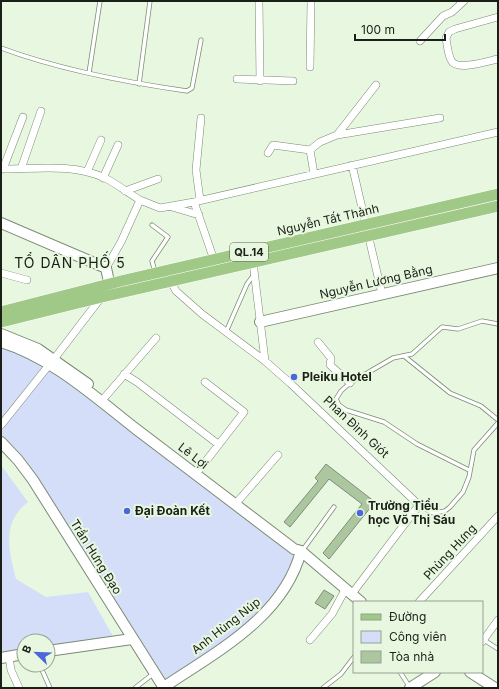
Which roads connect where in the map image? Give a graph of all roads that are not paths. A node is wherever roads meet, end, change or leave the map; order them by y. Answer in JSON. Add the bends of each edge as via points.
{"nodes":[{"id":1,"x":100,"y":1,"type":"edge"},
{"id":2,"x":150,"y":1,"type":"edge"},
{"id":3,"x":260,"y":1,"type":"edge"},
{"id":4,"x":311,"y":1,"type":"edge"},
{"id":5,"x":464,"y":1,"type":"edge"},
{"id":6,"x":498,"y":17,"type":"edge"},
{"id":7,"x":201,"y":40,"type":"dead end"},
{"id":8,"x":420,"y":41,"type":"dead end"},
{"id":9,"x":1,"y":48,"type":"edge"},
{"id":10,"x":498,"y":59,"type":"edge"},
{"id":11,"x":310,"y":67,"type":"dead end"},
{"id":12,"x":89,"y":73,"type":"junction"},
{"id":13,"x":237,"y":79,"type":"dead end"},
{"id":14,"x":260,"y":81,"type":"junction"},
{"id":15,"x":292,"y":82,"type":"dead end"},
{"id":16,"x":139,"y":84,"type":"junction"},
{"id":17,"x":376,"y":85,"type":"dead end"},
{"id":18,"x":41,"y":111,"type":"dead end"},
{"id":19,"x":23,"y":117,"type":"dead end"},
{"id":20,"x":201,"y":118,"type":"dead end"},
{"id":21,"x":440,"y":118,"type":"dead end"},
{"id":22,"x":498,"y":132,"type":"edge"},
{"id":23,"x":337,"y":135,"type":"junction"},
{"id":24,"x":101,"y":140,"type":"dead end"},
{"id":25,"x":118,"y":145,"type":"dead end"},
{"id":26,"x":310,"y":150,"type":"junction"},
{"id":27,"x":268,"y":153,"type":"dead end"},
{"id":28,"x":352,"y":165,"type":"junction"},
{"id":29,"x":2,"y":169,"type":"edge"},
{"id":30,"x":22,"y":169,"type":"junction"},
{"id":31,"x":87,"y":172,"type":"junction"},
{"id":32,"x":314,"y":174,"type":"junction"},
{"id":33,"x":103,"y":178,"type":"junction"},
{"id":34,"x":158,"y":179,"type":"dead end"},
{"id":35,"x":125,"y":191,"type":"junction"},
{"id":36,"x":498,"y":194,"type":"edge"},
{"id":37,"x":140,"y":200,"type":"junction"},
{"id":38,"x":197,"y":201,"type":"junction"},
{"id":39,"x":170,"y":206,"type":"junction"},
{"id":40,"x":498,"y":206,"type":"edge"},
{"id":41,"x":199,"y":215,"type":"junction"},
{"id":42,"x":1,"y":223,"type":"edge"},
{"id":43,"x":366,"y":224,"type":"junction"},
{"id":44,"x":152,"y":225,"type":"dead end"},
{"id":45,"x":368,"y":236,"type":"junction"},
{"id":46,"x":214,"y":260,"type":"junction"},
{"id":47,"x":253,"y":262,"type":"junction"},
{"id":48,"x":106,"y":268,"type":"junction"},
{"id":49,"x":498,"y":268,"type":"edge"},
{"id":50,"x":1,"y":273,"type":"edge"},
{"id":51,"x":156,"y":273,"type":"junction"},
{"id":52,"x":254,"y":275,"type":"junction"},
{"id":53,"x":27,"y":280,"type":"dead end"},
{"id":54,"x":171,"y":282,"type":"junction"},
{"id":55,"x":108,"y":292,"type":"junction"},
{"id":56,"x":382,"y":294,"type":"junction"},
{"id":57,"x":1,"y":312,"type":"edge"},
{"id":58,"x":1,"y":322,"type":"edge"},
{"id":59,"x":260,"y":322,"type":"junction"},
{"id":60,"x":498,"y":324,"type":"edge"},
{"id":61,"x":226,"y":332,"type":"junction"},
{"id":62,"x":1,"y":334,"type":"edge"},
{"id":63,"x":156,"y":338,"type":"dead end"},
{"id":64,"x":1,"y":342,"type":"edge"},
{"id":65,"x":318,"y":342,"type":"dead end"},
{"id":66,"x":404,"y":356,"type":"junction"},
{"id":67,"x":265,"y":361,"type":"junction"},
{"id":68,"x":51,"y":362,"type":"junction"},
{"id":69,"x":124,"y":374,"type":"junction"},
{"id":70,"x":205,"y":382,"type":"dead end"},
{"id":71,"x":350,"y":383,"type":"junction"},
{"id":72,"x":105,"y":397,"type":"junction"},
{"id":73,"x":498,"y":422,"type":"edge"},
{"id":74,"x":1,"y":426,"type":"edge"},
{"id":75,"x":1,"y":442,"type":"edge"},
{"id":76,"x":218,"y":444,"type":"junction"},
{"id":77,"x":278,"y":455,"type":"dead end"},
{"id":78,"x":470,"y":470,"type":"junction"},
{"id":79,"x":197,"y":472,"type":"junction"},
{"id":80,"x":238,"y":501,"type":"junction"},
{"id":81,"x":419,"y":505,"type":"junction"},
{"id":82,"x":334,"y":506,"type":"dead end"},
{"id":83,"x":498,"y":516,"type":"edge"},
{"id":84,"x":301,"y":551,"type":"junction"},
{"id":85,"x":348,"y":592,"type":"junction"},
{"id":86,"x":360,"y":601,"type":"edge"},
{"id":87,"x":421,"y":601,"type":"edge"},
{"id":88,"x":498,"y":620,"type":"edge"},
{"id":89,"x":132,"y":639,"type":"junction"},
{"id":90,"x":310,"y":640,"type":"dead end"},
{"id":91,"x":483,"y":640,"type":"edge"},
{"id":92,"x":498,"y":649,"type":"edge"},
{"id":93,"x":56,"y":650,"type":"edge"},
{"id":94,"x":16,"y":655,"type":"edge"},
{"id":95,"x":5,"y":657,"type":"edge"},
{"id":96,"x":353,"y":658,"type":"edge"},
{"id":97,"x":43,"y":673,"type":"edge"},
{"id":98,"x":401,"y":673,"type":"edge"},
{"id":99,"x":433,"y":673,"type":"edge"},
{"id":100,"x":472,"y":673,"type":"edge"},
{"id":101,"x":154,"y":674,"type":"junction"},
{"id":102,"x":19,"y":688,"type":"edge"},
{"id":103,"x":50,"y":688,"type":"edge"},
{"id":104,"x":135,"y":688,"type":"edge"},
{"id":105,"x":164,"y":688,"type":"edge"},
{"id":106,"x":323,"y":688,"type":"edge"},
{"id":107,"x":410,"y":688,"type":"edge"},
{"id":108,"x":495,"y":688,"type":"edge"}],
"edges":[{"from":1,"to":12,"type":"lane"},
{"from":2,"to":16,"type":"lane"},
{"from":3,"to":14,"type":"street"},
{"from":4,"to":11,"type":"street"},
{"from":5,"to":8,"type":"street","via":[[444,16]]},
{"from":6,"to":10,"type":"street","via":[[455,29],[446,38],[451,61],[455,65],[463,66]]},
{"from":7,"to":16,"type":"lane","via":[[190,90]]},
{"from":9,"to":12,"type":"lane","via":[[41,62]]},
{"from":12,"to":16,"type":"lane"},
{"from":13,"to":14,"type":"street"},
{"from":14,"to":15,"type":"street"},
{"from":17,"to":23,"type":"street"},
{"from":18,"to":30,"type":"street"},
{"from":19,"to":29,"type":"street"},
{"from":20,"to":38,"type":"street","via":[[196,170]]},
{"from":21,"to":23,"type":"street"},
{"from":22,"to":28,"type":"street"},
{"from":23,"to":26,"type":"street","via":[[320,142]]},
{"from":24,"to":31,"type":"street"},
{"from":25,"to":33,"type":"street"},
{"from":26,"to":27,"type":"street","via":[[273,145]]},
{"from":26,"to":32,"type":"street"},
{"from":28,"to":32,"type":"street"},
{"from":28,"to":43,"type":"street"},
{"from":29,"to":30,"type":"street"},
{"from":30,"to":31,"type":"street","via":[[52,168]]},
{"from":31,"to":33,"type":"street"},
{"from":32,"to":38,"type":"street"},
{"from":33,"to":35,"type":"street"},
{"from":34,"to":35,"type":"street"},
{"from":35,"to":37,"type":"street"},
{"from":36,"to":43,"type":"main road","name":"Nguyễn Tất Thành","number":"QL.14"},
{"from":37,"to":39,"type":"street","via":[[155,207]]},
{"from":37,"to":48,"type":"street"},
{"from":38,"to":39,"type":"street"},
{"from":38,"to":41,"type":"street"},
{"from":39,"to":41,"type":"street"},
{"from":40,"to":45,"type":"main road","name":"Nguyễn Tất Thành","number":"QL.14"},
{"from":41,"to":46,"type":"street"},
{"from":42,"to":48,"type":"street"},
{"from":43,"to":45,"type":"street"},
{"from":43,"to":46,"type":"main road","name":"Nguyễn Tất Thành","number":"QL.14"},
{"from":44,"to":51,"type":"lane","via":[[168,237],[152,261]]},
{"from":45,"to":47,"type":"main road","name":"Nguyễn Tất Thành","number":"QL.14"},
{"from":45,"to":56,"type":"street"},
{"from":46,"to":51,"type":"main road","name":"Nguyễn Tất Thành","number":"QL.14"},
{"from":47,"to":52,"type":"street"},
{"from":47,"to":54,"type":"main road","name":"Nguyễn Tất Thành","number":"QL.14"},
{"from":48,"to":55,"type":"street"},
{"from":49,"to":56,"type":"street","name":"Nguyễn Lương Bằng"},
{"from":50,"to":53,"type":"street"},
{"from":51,"to":55,"type":"main road","name":"Nguyễn Tất Thành","number":"QL.14"},
{"from":52,"to":59,"type":"street"},
{"from":52,"to":61,"type":"lane","via":[[247,284]]},
{"from":54,"to":55,"type":"main road","name":"Nguyễn Tất Thành","number":"QL.14"},
{"from":54,"to":61,"type":"street","name":"Phan Đình Giót","via":[[176,291]]},
{"from":55,"to":57,"type":"main road","name":"Nguyễn Tất Thành","number":"QL.14"},
{"from":55,"to":58,"type":"main road","name":"Nguyễn Tất Thành","number":"QL.14"},
{"from":55,"to":68,"type":"street","via":[[96,302]]},
{"from":56,"to":59,"type":"street","name":"Nguyễn Lương Bằng"},
{"from":59,"to":67,"type":"street"},
{"from":60,"to":66,"type":"lane","via":[[482,321],[458,329],[442,327],[416,352]]},
{"from":61,"to":67,"type":"street","name":"Phan Đình Giót"},
{"from":62,"to":68,"type":"street","via":[[27,344]]},
{"from":63,"to":69,"type":"street"},
{"from":64,"to":68,"type":"street","name":"Lê Lợi"},
{"from":65,"to":71,"type":"street","via":[[331,358],[330,365]]},
{"from":66,"to":71,"type":"lane","via":[[394,358]]},
{"from":66,"to":73,"type":"lane","via":[[450,393],[481,406]]},
{"from":67,"to":81,"type":"street","name":"Phan Đình Giót"},
{"from":68,"to":72,"type":"street"},
{"from":68,"to":74,"type":"street"},
{"from":68,"to":79,"type":"street","name":"Lê Lợi"},
{"from":69,"to":72,"type":"street"},
{"from":69,"to":76,"type":"street"},
{"from":70,"to":76,"type":"street","via":[[244,412]]},
{"from":71,"to":78,"type":"lane","via":[[337,397],[336,402],[342,408],[384,422],[417,444]]},
{"from":72,"to":79,"type":"street"},
{"from":73,"to":78,"type":"lane","via":[[474,450]]},
{"from":75,"to":89,"type":"street","name":"Trần Hưng Đạo","via":[[33,480]]},
{"from":76,"to":79,"type":"street"},
{"from":77,"to":80,"type":"street"},
{"from":78,"to":81,"type":"lane","via":[[463,492],[448,509],[433,513]]},
{"from":79,"to":80,"type":"street"},
{"from":79,"to":84,"type":"street","name":"Lê Lợi","via":[[294,549]]},
{"from":80,"to":84,"type":"street","via":[[297,545]]},
{"from":81,"to":85,"type":"street"},
{"from":82,"to":84,"type":"lane"},
{"from":83,"to":87,"type":"street","name":"Phùng Hưng"},
{"from":84,"to":85,"type":"street","name":"Lê Lợi"},
{"from":84,"to":105,"type":"street","name":"Anh Hùng Núp","via":[[285,590],[266,613]]},
{"from":85,"to":86,"type":"street","name":"Lê Lợi"},
{"from":85,"to":90,"type":"street"},
{"from":88,"to":91,"type":"street"},
{"from":89,"to":93,"type":"street"},
{"from":89,"to":101,"type":"street","name":"Trần Hưng Đạo"},
{"from":91,"to":92,"type":"lane"},
{"from":94,"to":95,"type":"street"},
{"from":95,"to":102,"type":"street"},
{"from":96,"to":106,"type":"lane","via":[[341,674]]},
{"from":97,"to":103,"type":"lane"},
{"from":98,"to":107,"type":"lane"},
{"from":99,"to":107,"type":"street"},
{"from":100,"to":108,"type":"street"},
{"from":101,"to":104,"type":"lane"},
{"from":101,"to":105,"type":"street","name":"Trần Hưng Đạo"}]}
